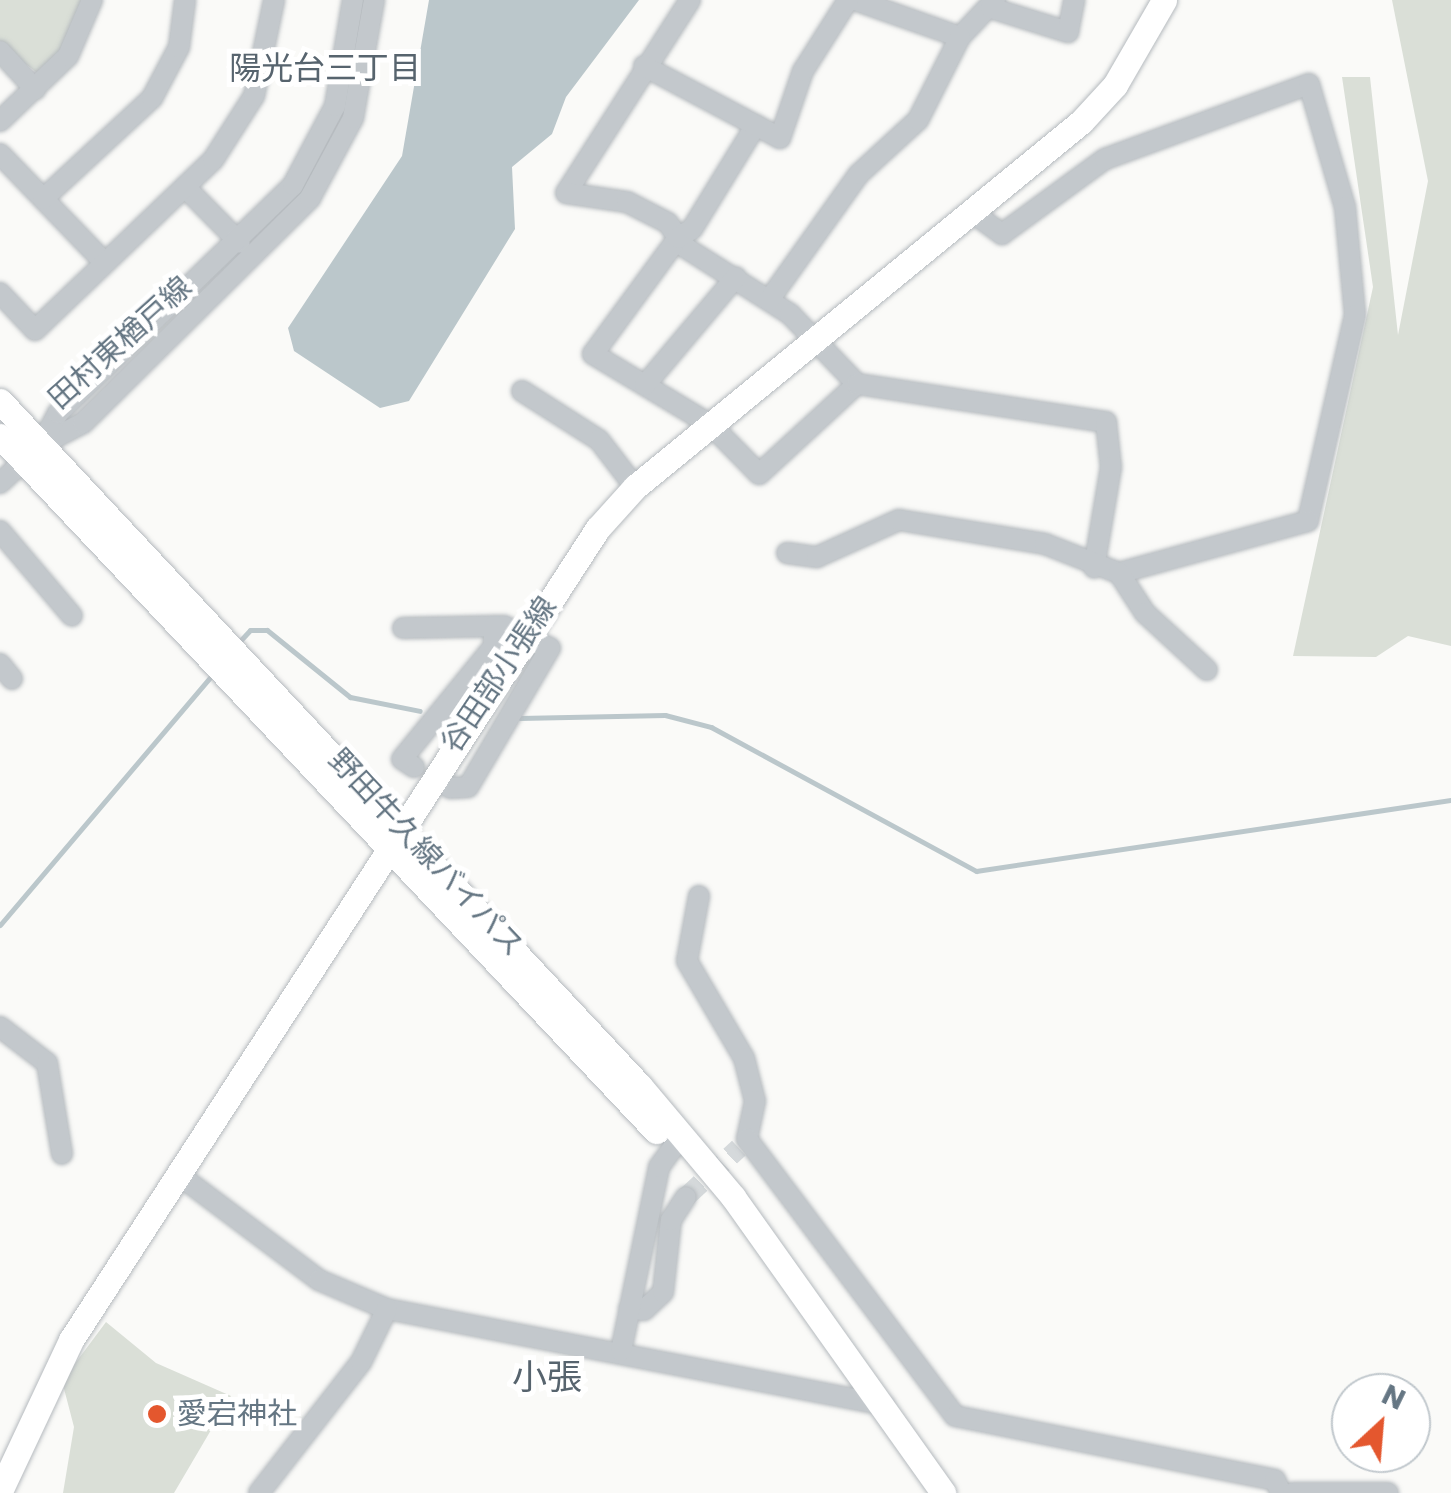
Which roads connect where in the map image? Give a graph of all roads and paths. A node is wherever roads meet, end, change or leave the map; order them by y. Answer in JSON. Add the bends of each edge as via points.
{"nodes":[{"id":1,"x":92,"y":0,"type":"edge"},
{"id":2,"x":185,"y":0,"type":"edge"},
{"id":3,"x":274,"y":0,"type":"edge"},
{"id":4,"x":353,"y":0,"type":"edge"},
{"id":5,"x":374,"y":0,"type":"edge"},
{"id":6,"x":690,"y":0,"type":"edge"},
{"id":7,"x":848,"y":0,"type":"edge"},
{"id":8,"x":856,"y":0,"type":"edge"},
{"id":9,"x":1074,"y":0,"type":"edge"},
{"id":10,"x":1164,"y":0,"type":"edge"},
{"id":11,"x":993,"y":4,"type":"edge"},
{"id":12,"x":960,"y":37,"type":"junction"},
{"id":13,"x":0,"y":51,"type":"edge"},
{"id":14,"x":644,"y":66,"type":"junction"},
{"id":15,"x":34,"y":89,"type":"junction"},
{"id":16,"x":0,"y":121,"type":"edge"},
{"id":17,"x":756,"y":125,"type":"junction"},
{"id":18,"x":0,"y":154,"type":"edge"},
{"id":19,"x":185,"y":187,"type":"junction"},
{"id":20,"x":44,"y":199,"type":"junction"},
{"id":21,"x":974,"y":213,"type":"junction"},
{"id":22,"x":678,"y":238,"type":"junction"},
{"id":23,"x":240,"y":243,"type":"junction"},
{"id":24,"x":105,"y":263,"type":"junction"},
{"id":25,"x":736,"y":277,"type":"junction"},
{"id":26,"x":0,"y":292,"type":"edge"},
{"id":27,"x":769,"y":300,"type":"junction"},
{"id":28,"x":816,"y":341,"type":"junction"},
{"id":29,"x":856,"y":384,"type":"junction"},
{"id":30,"x":645,"y":385,"type":"junction"},
{"id":31,"x":522,"y":391,"type":"dead end"},
{"id":32,"x":0,"y":400,"type":"edge"},
{"id":33,"x":711,"y":424,"type":"junction"},
{"id":34,"x":0,"y":436,"type":"edge"},
{"id":35,"x":32,"y":453,"type":"junction"},
{"id":36,"x":0,"y":483,"type":"edge"},
{"id":37,"x":635,"y":487,"type":"junction"},
{"id":38,"x":0,"y":532,"type":"edge"},
{"id":39,"x":786,"y":554,"type":"dead end"},
{"id":40,"x":1094,"y":568,"type":"junction"},
{"id":41,"x":1119,"y":573,"type":"junction"},
{"id":42,"x":72,"y":616,"type":"dead end"},
{"id":43,"x":494,"y":626,"type":"junction"},
{"id":44,"x":403,"y":628,"type":"dead end"},
{"id":45,"x":529,"y":630,"type":"junction"},
{"id":46,"x":232,"y":664,"type":"junction"},
{"id":47,"x":1207,"y":670,"type":"dead end"},
{"id":48,"x":414,"y":767,"type":"dead end"},
{"id":49,"x":450,"y":788,"type":"dead end"},
{"id":50,"x":400,"y":823,"type":"junction"},
{"id":51,"x":386,"y":845,"type":"junction"},
{"id":52,"x":698,"y":896,"type":"dead end"},
{"id":53,"x":2,"y":1036,"type":"edge"},
{"id":54,"x":673,"y":1148,"type":"junction"},
{"id":55,"x":62,"y":1154,"type":"dead end"},
{"id":56,"x":180,"y":1174,"type":"junction"},
{"id":57,"x":686,"y":1197,"type":"tunnel mouth"},
{"id":58,"x":387,"y":1309,"type":"junction"},
{"id":59,"x":629,"y":1309,"type":"junction"},
{"id":60,"x":827,"y":1327,"type":"junction"},
{"id":61,"x":620,"y":1351,"type":"junction"},
{"id":62,"x":885,"y":1405,"type":"junction"},
{"id":63,"x":0,"y":1491,"type":"edge"},
{"id":64,"x":259,"y":1493,"type":"edge"},
{"id":65,"x":942,"y":1493,"type":"edge"},
{"id":66,"x":1282,"y":1493,"type":"edge"},
{"id":67,"x":1293,"y":1493,"type":"edge"},
{"id":68,"x":1388,"y":1493,"type":"edge"}],
"edges":[{"from":1,"to":15,"type":"street","via":[[77,44]]},
{"from":2,"to":20,"type":"street","via":[[179,46],[152,98]]},
{"from":3,"to":19,"type":"street","via":[[254,96],[234,135]]},
{"from":4,"to":23,"type":"street","name":"田村東楢戸線","via":[[346,70],[323,135]]},
{"from":5,"to":35,"type":"street","name":"田村東楢戸線","via":[[358,105],[310,198],[83,423]]},
{"from":6,"to":14,"type":"street"},
{"from":7,"to":17,"type":"street","via":[[802,71],[780,138]]},
{"from":8,"to":12,"type":"street"},
{"from":9,"to":11,"type":"street","via":[[1068,32]]},
{"from":10,"to":21,"type":"main road","name":"谷田部小張線","via":[[1116,85]]},
{"from":11,"to":12,"type":"street"},
{"from":12,"to":27,"type":"street","via":[[918,120],[859,174]]},
{"from":13,"to":15,"type":"street"},
{"from":14,"to":17,"type":"street"},
{"from":14,"to":22,"type":"street","via":[[566,193],[627,202]]},
{"from":15,"to":16,"type":"street"},
{"from":17,"to":22,"type":"street"},
{"from":18,"to":20,"type":"street"},
{"from":19,"to":23,"type":"street"},
{"from":19,"to":24,"type":"street"},
{"from":20,"to":24,"type":"street"},
{"from":21,"to":28,"type":"main road","name":"谷田部小張線"},
{"from":21,"to":41,"type":"street","via":[[1002,234],[1104,160],[1309,84],[1345,207],[1355,315],[1308,521]]},
{"from":22,"to":25,"type":"street"},
{"from":22,"to":30,"type":"street","via":[[593,354]]},
{"from":23,"to":35,"type":"street","name":"田村東楢戸線","via":[[58,413]]},
{"from":24,"to":26,"type":"street","via":[[34,330]]},
{"from":25,"to":27,"type":"street"},
{"from":25,"to":30,"type":"street"},
{"from":27,"to":28,"type":"street"},
{"from":28,"to":29,"type":"street"},
{"from":28,"to":33,"type":"main road","name":"谷田部小張線"},
{"from":29,"to":33,"type":"street","via":[[759,474]]},
{"from":29,"to":40,"type":"street","via":[[1106,422],[1111,466]]},
{"from":30,"to":33,"type":"street"},
{"from":31,"to":37,"type":"street","via":[[599,440]]},
{"from":32,"to":35,"type":"main road","name":"野田牛久線バイパス"},
{"from":33,"to":37,"type":"main road","name":"谷田部小張線"},
{"from":34,"to":35,"type":"main road","name":"野田牛久線バイパス"},
{"from":35,"to":36,"type":"street"},
{"from":35,"to":46,"type":"main road","name":"野田牛久線バイパス"},
{"from":37,"to":45,"type":"main road","name":"谷田部小張線"},
{"from":38,"to":42,"type":"street"},
{"from":39,"to":40,"type":"street","via":[[803,561],[865,530],[925,519],[1045,544]]},
{"from":40,"to":41,"type":"street"},
{"from":41,"to":47,"type":"street","via":[[1145,613]]},
{"from":43,"to":44,"type":"street"},
{"from":43,"to":45,"type":"street"},
{"from":43,"to":48,"type":"street","via":[[494,646],[402,759]]},
{"from":45,"to":49,"type":"street","via":[[550,648],[468,786]]},
{"from":45,"to":50,"type":"main road","name":"谷田部小張線"},
{"from":46,"to":50,"type":"main road","name":"野田牛久線バイパス"},
{"from":46,"to":51,"type":"main road","name":"野田牛久線バイパス"},
{"from":50,"to":51,"type":"main road","name":"谷田部小張線"},
{"from":50,"to":60,"type":"main road","name":"野田牛久線バイパス","via":[[640,1086]]},
{"from":51,"to":54,"type":"main road","name":"野田牛久線バイパス"},
{"from":51,"to":56,"type":"main road","name":"谷田部小張線"},
{"from":52,"to":66,"type":"street","via":[[687,961],[744,1058],[754,1100],[743,1143],[955,1416],[1274,1480]]},
{"from":53,"to":55,"type":"street","via":[[47,1062]]},
{"from":54,"to":59,"type":"street","via":[[659,1167]]},
{"from":54,"to":60,"type":"main road","name":"野田牛久線バイパス"},
{"from":56,"to":58,"type":"street","via":[[320,1280]]},
{"from":56,"to":63,"type":"main road","name":"谷田部小張線","via":[[71,1340]]},
{"from":57,"to":59,"type":"street","via":[[671,1220],[664,1292],[644,1310]]},
{"from":58,"to":61,"type":"street"},
{"from":58,"to":64,"type":"street","via":[[362,1362]]},
{"from":59,"to":61,"type":"street"},
{"from":60,"to":62,"type":"main road","name":"野田牛久線バイパス"},
{"from":61,"to":62,"type":"street"},
{"from":62,"to":65,"type":"main road","name":"野田牛久線バイパス"},
{"from":67,"to":68,"type":"street"}]}
